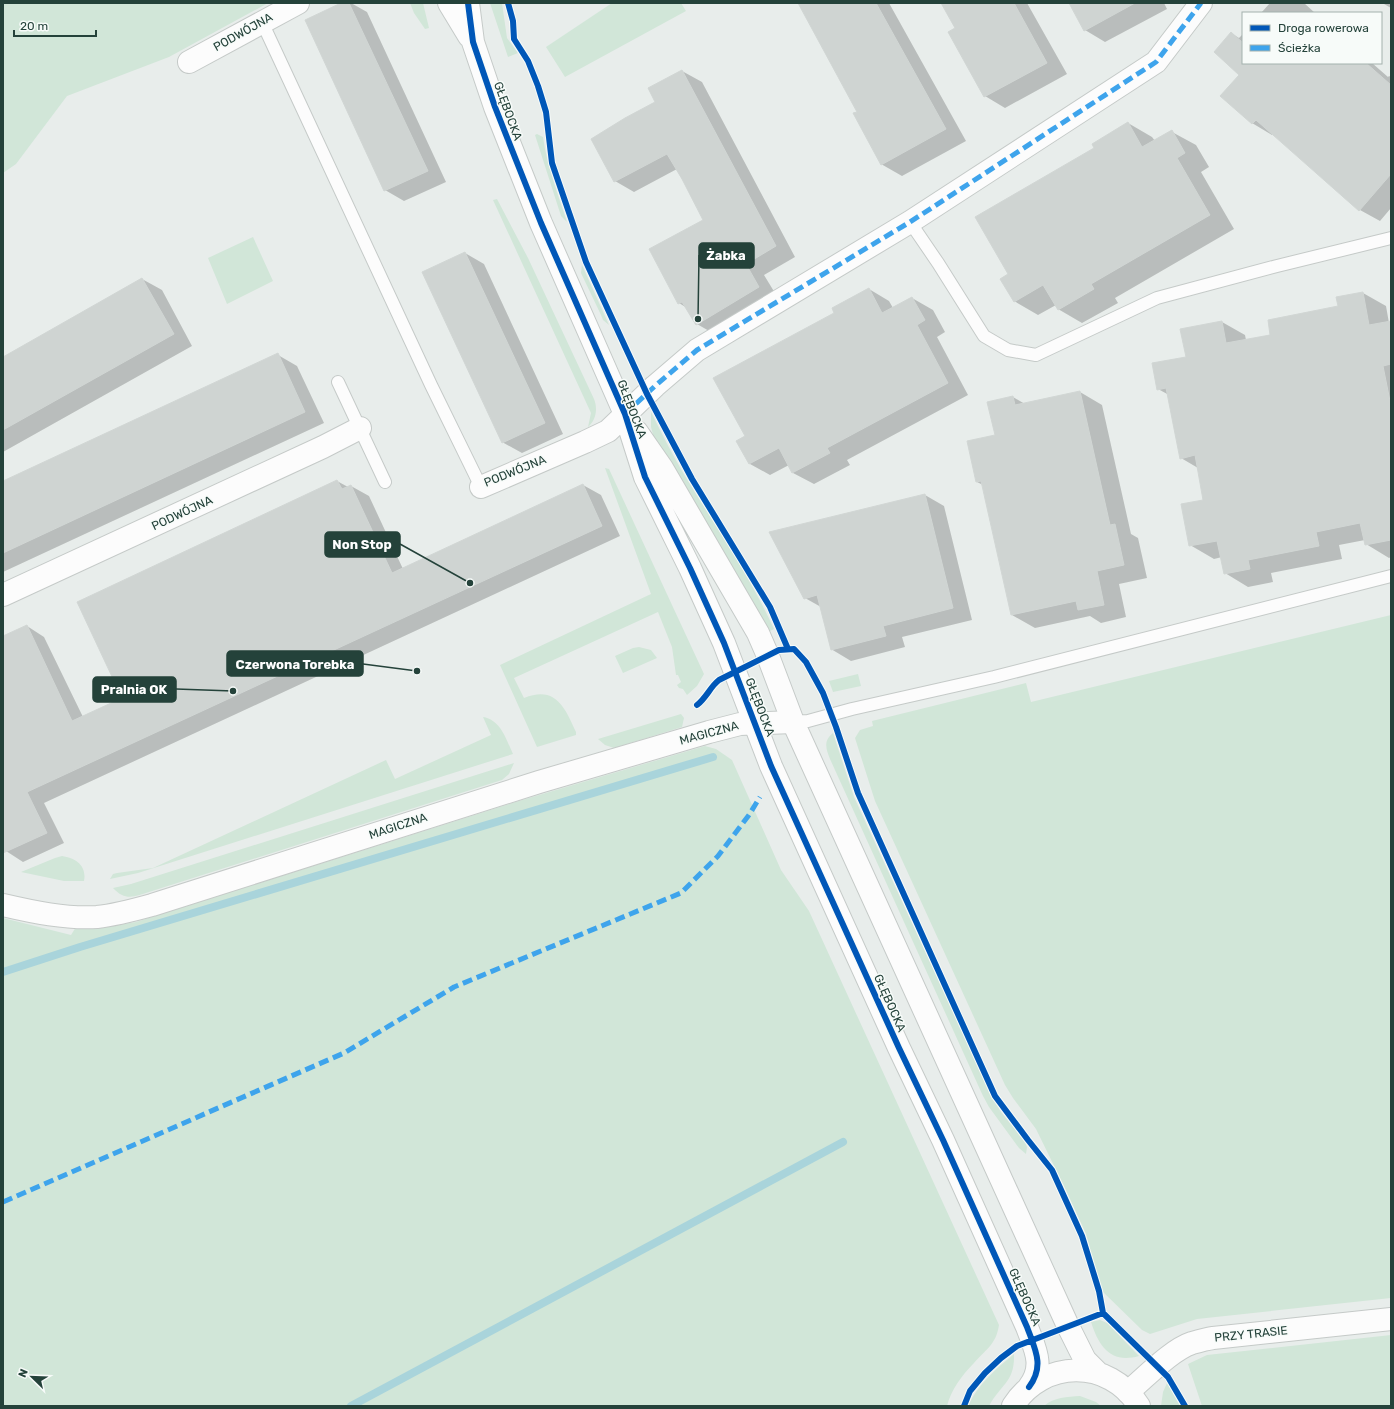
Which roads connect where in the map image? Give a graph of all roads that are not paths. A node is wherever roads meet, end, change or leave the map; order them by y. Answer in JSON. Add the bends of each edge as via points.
{"nodes":[{"id":1,"x":298,"y":3,"type":"edge"},
{"id":2,"x":449,"y":3,"type":"edge"},
{"id":3,"x":468,"y":3,"type":"edge"},
{"id":4,"x":1201,"y":3,"type":"edge"},
{"id":5,"x":262,"y":22,"type":"junction"},
{"id":6,"x":473,"y":42,"type":"junction"},
{"id":7,"x":189,"y":62,"type":"dead end"},
{"id":8,"x":910,"y":222,"type":"junction"},
{"id":9,"x":1391,"y":238,"type":"edge"},
{"id":10,"x":338,"y":382,"type":"dead end"},
{"id":11,"x":625,"y":414,"type":"junction"},
{"id":12,"x":360,"y":428,"type":"junction"},
{"id":13,"x":386,"y":482,"type":"dead end"},
{"id":14,"x":481,"y":487,"type":"joint"},
{"id":15,"x":1391,"y":576,"type":"edge"},
{"id":16,"x":3,"y":595,"type":"edge"},
{"id":17,"x":793,"y":722,"type":"junction"},
{"id":18,"x":755,"y":724,"type":"junction"},
{"id":19,"x":3,"y":905,"type":"edge"},
{"id":20,"x":1391,"y":1319,"type":"edge"},
{"id":21,"x":1098,"y":1373,"type":"junction"},
{"id":22,"x":1029,"y":1387,"type":"junction"},
{"id":23,"x":1134,"y":1399,"type":"edge"},
{"id":24,"x":1012,"y":1406,"type":"edge"}],
"edges":[{"from":1,"to":5,"type":"street","name":"PODWÓJNA"},
{"from":2,"to":6,"type":"street","name":"GŁĘBOCKA"},
{"from":3,"to":6,"type":"street","name":"GŁĘBOCKA"},
{"from":4,"to":8,"type":"street","name":"PODWÓJNA","via":[[1156,62]]},
{"from":5,"to":7,"type":"street","name":"PODWÓJNA"},
{"from":5,"to":14,"type":"lane","name":"PODWÓJNA"},
{"from":6,"to":11,"type":"street","name":"GŁĘBOCKA","via":[[523,180]]},
{"from":8,"to":9,"type":"lane","via":[[984,336],[1008,350],[1036,355],[1158,298]]},
{"from":8,"to":11,"type":"street","name":"PODWÓJNA","via":[[697,350]]},
{"from":10,"to":12,"type":"lane"},
{"from":11,"to":14,"type":"street","name":"PODWÓJNA","via":[[608,431]]},
{"from":11,"to":17,"type":"street","name":"GŁĘBOCKA","via":[[662,468],[743,607],[763,644]]},
{"from":11,"to":18,"type":"street","name":"GŁĘBOCKA","via":[[645,477],[724,643]]},
{"from":12,"to":13,"type":"lane"},
{"from":12,"to":16,"type":"street","name":"PODWÓJNA"},
{"from":15,"to":17,"type":"lane","via":[[994,677],[808,721]]},
{"from":17,"to":18,"type":"street","name":"MAGICZNA"},
{"from":17,"to":21,"type":"street","name":"GŁĘBOCKA","via":[[1068,1326],[1085,1360]]},
{"from":18,"to":19,"type":"street","name":"MAGICZNA","via":[[740,724],[709,732],[564,775],[124,912],[97,916],[61,916]]},
{"from":18,"to":22,"type":"street","name":"GŁĘBOCKA","via":[[798,828],[1027,1327],[1037,1354],[1038,1366],[1036,1377]]},
{"from":20,"to":23,"type":"street","name":"PRZY TRASIE","via":[[1213,1338],[1192,1343],[1170,1356]]},
{"from":21,"to":22,"type":"street","via":[[1085,1370],[1061,1371]]},
{"from":21,"to":23,"type":"street","via":[[1119,1384]]},
{"from":22,"to":24,"type":"street"}]}
